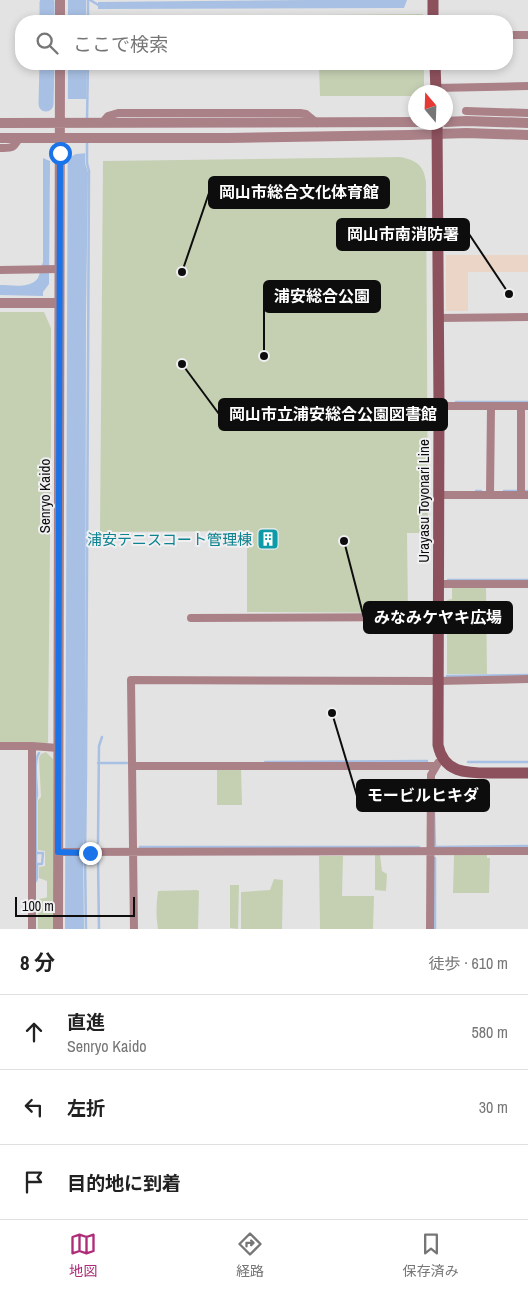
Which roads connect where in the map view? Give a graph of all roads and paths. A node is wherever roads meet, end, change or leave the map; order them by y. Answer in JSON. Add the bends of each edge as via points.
{"nodes":[{"id":1,"x":60,"y":0,"type":"edge"},
{"id":2,"x":433,"y":0,"type":"edge"},
{"id":3,"x":60,"y":15,"type":"edge"},
{"id":4,"x":433,"y":15,"type":"edge"},
{"id":5,"x":513,"y":35,"type":"edge"},
{"id":6,"x":528,"y":35,"type":"edge"},
{"id":7,"x":60,"y":70,"type":"edge"},
{"id":8,"x":435,"y":70,"type":"edge"},
{"id":9,"x":436,"y":85,"type":"edge"},
{"id":10,"x":528,"y":86,"type":"edge"},
{"id":11,"x":453,"y":89,"type":"edge"},
{"id":12,"x":466,"y":111,"type":"dead end"},
{"id":13,"x":528,"y":113,"type":"edge"},
{"id":14,"x":498,"y":117,"type":"junction"},
{"id":15,"x":453,"y":121,"type":"edge"},
{"id":16,"x":408,"y":122,"type":"edge"},
{"id":17,"x":0,"y":123,"type":"edge"},
{"id":18,"x":63,"y":123,"type":"junction"},
{"id":19,"x":528,"y":123,"type":"edge"},
{"id":20,"x":408,"y":129,"type":"edge"},
{"id":21,"x":437,"y":130,"type":"edge"},
{"id":22,"x":449,"y":130,"type":"edge"},
{"id":23,"x":528,"y":135,"type":"edge"},
{"id":24,"x":0,"y":138,"type":"edge"},
{"id":25,"x":19,"y":138,"type":"junction"},
{"id":26,"x":63,"y":138,"type":"junction"},
{"id":27,"x":0,"y":148,"type":"edge"},
{"id":28,"x":0,"y":270,"type":"edge"},
{"id":29,"x":55,"y":270,"type":"junction"},
{"id":30,"x":0,"y":303,"type":"edge"},
{"id":31,"x":59,"y":303,"type":"junction"},
{"id":32,"x":528,"y":317,"type":"edge"},
{"id":33,"x":438,"y":318,"type":"junction"},
{"id":34,"x":439,"y":406,"type":"junction"},
{"id":35,"x":491,"y":406,"type":"junction"},
{"id":36,"x":525,"y":406,"type":"edge"},
{"id":37,"x":438,"y":495,"type":"junction"},
{"id":38,"x":490,"y":495,"type":"junction"},
{"id":39,"x":525,"y":495,"type":"edge"},
{"id":40,"x":438,"y":584,"type":"junction"},
{"id":41,"x":528,"y":584,"type":"edge"},
{"id":42,"x":438,"y":617,"type":"junction"},
{"id":43,"x":191,"y":618,"type":"dead end"},
{"id":44,"x":528,"y":679,"type":"edge"},
{"id":45,"x":437,"y":680,"type":"junction"},
{"id":46,"x":0,"y":746,"type":"edge"},
{"id":47,"x":32,"y":746,"type":"junction"},
{"id":48,"x":58,"y":748,"type":"junction"},
{"id":49,"x":440,"y":762,"type":"junction"},
{"id":50,"x":133,"y":766,"type":"junction"},
{"id":51,"x":528,"y":773,"type":"edge"},
{"id":52,"x":528,"y":851,"type":"edge"},
{"id":53,"x":61,"y":852,"type":"junction"},
{"id":54,"x":133,"y":852,"type":"junction"},
{"id":55,"x":431,"y":852,"type":"junction"},
{"id":56,"x":32,"y":929,"type":"edge"},
{"id":57,"x":58,"y":929,"type":"edge"},
{"id":58,"x":134,"y":929,"type":"edge"},
{"id":59,"x":430,"y":929,"type":"edge"}],
"edges":[{"from":1,"to":3,"type":"street"},
{"from":2,"to":4,"type":"main road"},
{"from":5,"to":6,"type":"street"},
{"from":7,"to":18,"type":"street","name":"Senryo Kaido"},
{"from":8,"to":9,"type":"main road"},
{"from":10,"to":11,"type":"street"},
{"from":12,"to":14,"type":"street"},
{"from":13,"to":14,"type":"street"},
{"from":14,"to":15,"type":"street"},
{"from":14,"to":19,"type":"street"},
{"from":16,"to":18,"type":"street"},
{"from":17,"to":18,"type":"street"},
{"from":18,"to":26,"type":"street","name":"Senryo Kaido"},
{"from":20,"to":26,"type":"street","via":[[228,138]]},
{"from":21,"to":33,"type":"main road","name":"Urayasu Toyonari Line"},
{"from":22,"to":23,"type":"street"},
{"from":24,"to":25,"type":"street"},
{"from":25,"to":26,"type":"street"},
{"from":25,"to":27,"type":"street","via":[[12,148]]},
{"from":26,"to":29,"type":"street","name":"Senryo Kaido"},
{"from":28,"to":29,"type":"street"},
{"from":29,"to":31,"type":"street","name":"Senryo Kaido"},
{"from":30,"to":31,"type":"street"},
{"from":31,"to":48,"type":"street","name":"Senryo Kaido"},
{"from":32,"to":33,"type":"street"},
{"from":33,"to":34,"type":"main road","name":"Urayasu Toyonari Line"},
{"from":34,"to":35,"type":"street"},
{"from":34,"to":37,"type":"main road","name":"Urayasu Toyonari Line"},
{"from":35,"to":36,"type":"street"},
{"from":35,"to":38,"type":"street"},
{"from":36,"to":39,"type":"street"},
{"from":37,"to":38,"type":"street"},
{"from":37,"to":40,"type":"main road","name":"Urayasu Toyonari Line"},
{"from":38,"to":39,"type":"street"},
{"from":40,"to":41,"type":"street"},
{"from":40,"to":42,"type":"main road","name":"Urayasu Toyonari Line"},
{"from":42,"to":43,"type":"street"},
{"from":42,"to":45,"type":"main road","name":"Urayasu Toyonari Line"},
{"from":44,"to":45,"type":"street"},
{"from":45,"to":49,"type":"main road","name":"Urayasu Toyonari Line"},
{"from":45,"to":50,"type":"street","via":[[131,680]]},
{"from":46,"to":47,"type":"street"},
{"from":47,"to":48,"type":"street"},
{"from":47,"to":56,"type":"street"},
{"from":48,"to":53,"type":"street","name":"Senryo Kaido"},
{"from":49,"to":50,"type":"street"},
{"from":49,"to":51,"type":"main road","via":[[469,773]]},
{"from":49,"to":55,"type":"street","via":[[431,775]]},
{"from":50,"to":54,"type":"street"},
{"from":52,"to":55,"type":"street"},
{"from":53,"to":54,"type":"street"},
{"from":53,"to":57,"type":"street","name":"Senryo Kaido"},
{"from":54,"to":55,"type":"street"},
{"from":54,"to":58,"type":"street"},
{"from":55,"to":59,"type":"street"}]}
